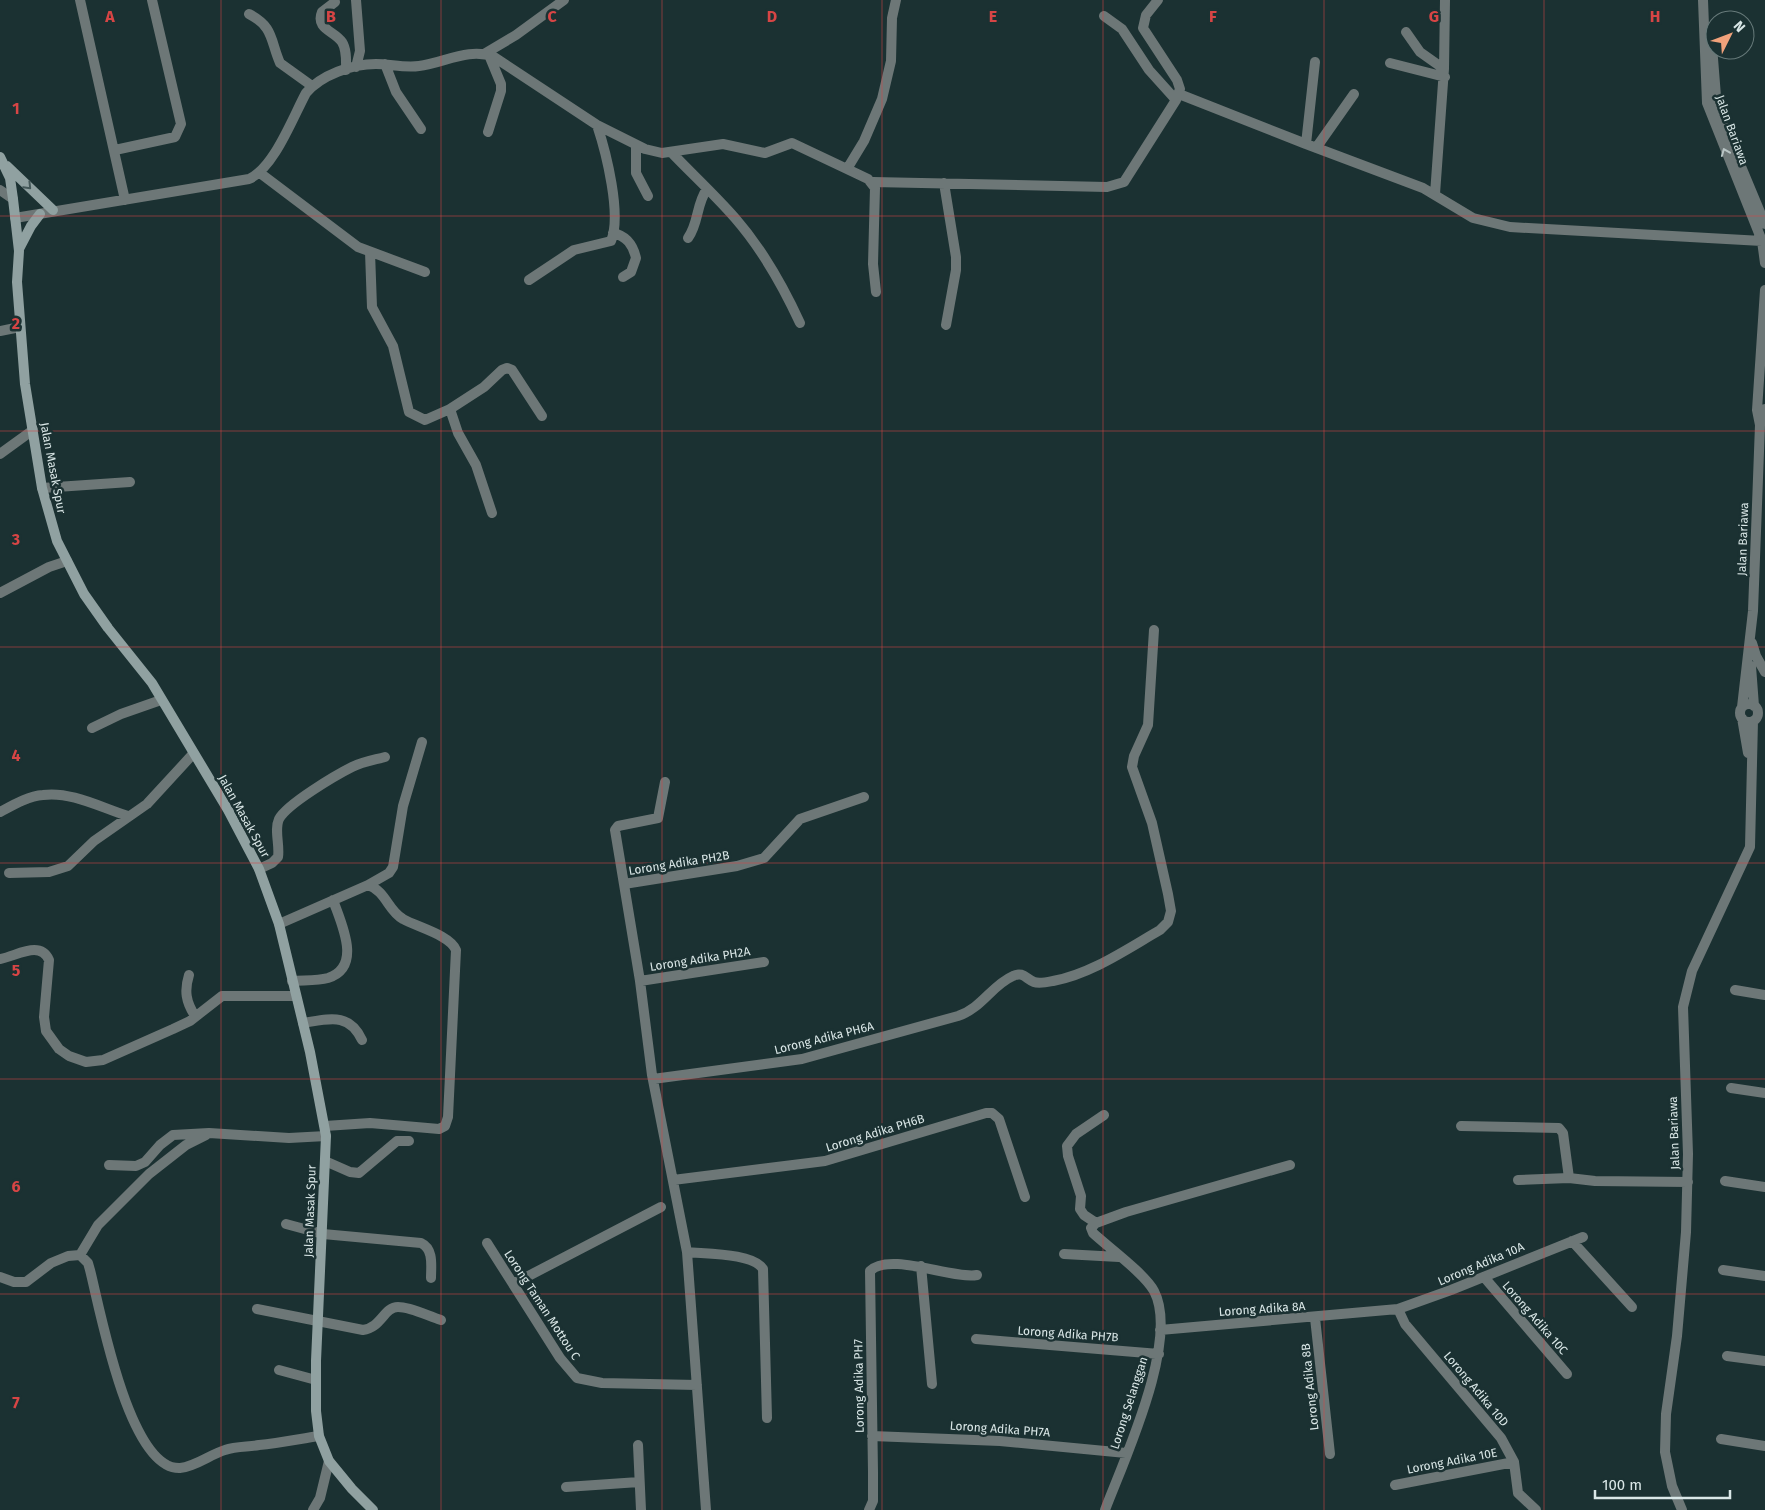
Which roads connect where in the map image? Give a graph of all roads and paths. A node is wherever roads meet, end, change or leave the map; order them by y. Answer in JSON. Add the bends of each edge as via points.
{"nodes":[{"id":1,"x":80,"y":0,"type":"edge"},
{"id":2,"x":152,"y":0,"type":"edge"},
{"id":3,"x":356,"y":0,"type":"edge"},
{"id":4,"x":896,"y":0,"type":"edge"},
{"id":5,"x":1158,"y":0,"type":"edge"},
{"id":6,"x":1445,"y":0,"type":"edge"},
{"id":7,"x":1703,"y":0,"type":"edge"},
{"id":8,"x":1709,"y":0,"type":"edge"},
{"id":9,"x":560,"y":1,"type":"edge"},
{"id":10,"x":335,"y":2,"type":"dead end"},
{"id":11,"x":249,"y":14,"type":"dead end"},
{"id":12,"x":1104,"y":16,"type":"dead end"},
{"id":13,"x":1406,"y":32,"type":"dead end"},
{"id":14,"x":487,"y":54,"type":"junction"},
{"id":15,"x":1316,"y":62,"type":"dead end"},
{"id":16,"x":1390,"y":63,"type":"dead end"},
{"id":17,"x":385,"y":64,"type":"junction"},
{"id":18,"x":351,"y":68,"type":"junction"},
{"id":19,"x":1444,"y":73,"type":"junction"},
{"id":20,"x":312,"y":86,"type":"junction"},
{"id":21,"x":1354,"y":94,"type":"dead end"},
{"id":22,"x":1178,"y":98,"type":"junction"},
{"id":23,"x":597,"y":126,"type":"junction"},
{"id":24,"x":421,"y":129,"type":"dead end"},
{"id":25,"x":488,"y":132,"type":"dead end"},
{"id":26,"x":1311,"y":146,"type":"junction"},
{"id":27,"x":636,"y":147,"type":"junction"},
{"id":28,"x":115,"y":150,"type":"junction"},
{"id":29,"x":671,"y":152,"type":"junction"},
{"id":30,"x":2,"y":160,"type":"edge"},
{"id":31,"x":847,"y":169,"type":"junction"},
{"id":32,"x":260,"y":173,"type":"junction"},
{"id":33,"x":873,"y":182,"type":"junction"},
{"id":34,"x":944,"y":183,"type":"junction"},
{"id":35,"x":707,"y":189,"type":"junction"},
{"id":36,"x":0,"y":190,"type":"edge"},
{"id":37,"x":1435,"y":194,"type":"junction"},
{"id":38,"x":648,"y":196,"type":"dead end"},
{"id":39,"x":13,"y":200,"type":"junction"},
{"id":40,"x":125,"y":200,"type":"junction"},
{"id":41,"x":53,"y":210,"type":"junction"},
{"id":42,"x":40,"y":214,"type":"junction"},
{"id":43,"x":14,"y":218,"type":"junction"},
{"id":44,"x":1765,"y":224,"type":"edge"},
{"id":45,"x":613,"y":233,"type":"junction"},
{"id":46,"x":688,"y":238,"type":"dead end"},
{"id":47,"x":1762,"y":241,"type":"junction"},
{"id":48,"x":19,"y":251,"type":"junction"},
{"id":49,"x":370,"y":252,"type":"junction"},
{"id":50,"x":1765,"y":263,"type":"edge"},
{"id":51,"x":425,"y":272,"type":"dead end"},
{"id":52,"x":623,"y":277,"type":"dead end"},
{"id":53,"x":529,"y":280,"type":"dead end"},
{"id":54,"x":1765,"y":290,"type":"edge"},
{"id":55,"x":876,"y":292,"type":"dead end"},
{"id":56,"x":800,"y":323,"type":"dead end"},
{"id":57,"x":946,"y":325,"type":"dead end"},
{"id":58,"x":20,"y":327,"type":"junction"},
{"id":59,"x":0,"y":331,"type":"edge"},
{"id":60,"x":450,"y":409,"type":"junction"},
{"id":61,"x":1765,"y":409,"type":"edge"},
{"id":62,"x":542,"y":416,"type":"dead end"},
{"id":63,"x":1760,"y":422,"type":"junction"},
{"id":64,"x":33,"y":430,"type":"junction"},
{"id":65,"x":0,"y":454,"type":"edge"},
{"id":66,"x":130,"y":482,"type":"dead end"},
{"id":67,"x":42,"y":488,"type":"junction"},
{"id":68,"x":492,"y":513,"type":"dead end"},
{"id":69,"x":67,"y":561,"type":"junction"},
{"id":70,"x":0,"y":593,"type":"edge"},
{"id":71,"x":1154,"y":630,"type":"dead end"},
{"id":72,"x":1750,"y":637,"type":"junction"},
{"id":73,"x":1749,"y":655,"type":"junction"},
{"id":74,"x":1765,"y":672,"type":"edge"},
{"id":75,"x":161,"y":700,"type":"junction"},
{"id":76,"x":1742,"y":713,"type":"junction"},
{"id":77,"x":1758,"y":715,"type":"edge"},
{"id":78,"x":92,"y":728,"type":"dead end"},
{"id":79,"x":422,"y":742,"type":"dead end"},
{"id":80,"x":193,"y":754,"type":"junction"},
{"id":81,"x":385,"y":757,"type":"dead end"},
{"id":82,"x":1752,"y":766,"type":"junction"},
{"id":83,"x":665,"y":782,"type":"dead end"},
{"id":84,"x":864,"y":797,"type":"dead end"},
{"id":85,"x":0,"y":812,"type":"edge"},
{"id":86,"x":128,"y":816,"type":"junction"},
{"id":87,"x":259,"y":869,"type":"junction"},
{"id":88,"x":9,"y":873,"type":"dead end"},
{"id":89,"x":624,"y":884,"type":"junction"},
{"id":90,"x":368,"y":885,"type":"junction"},
{"id":91,"x":333,"y":900,"type":"junction"},
{"id":92,"x":278,"y":924,"type":"junction"},
{"id":93,"x":0,"y":959,"type":"edge"},
{"id":94,"x":764,"y":962,"type":"dead end"},
{"id":95,"x":190,"y":975,"type":"dead end"},
{"id":96,"x":292,"y":981,"type":"junction"},
{"id":97,"x":640,"y":981,"type":"junction"},
{"id":98,"x":1735,"y":990,"type":"dead end"},
{"id":99,"x":1765,"y":995,"type":"edge"},
{"id":100,"x":296,"y":996,"type":"junction"},
{"id":101,"x":196,"y":1016,"type":"junction"},
{"id":102,"x":303,"y":1023,"type":"junction"},
{"id":103,"x":362,"y":1040,"type":"dead end"},
{"id":104,"x":653,"y":1079,"type":"junction"},
{"id":105,"x":1731,"y":1088,"type":"dead end"},
{"id":106,"x":1765,"y":1093,"type":"edge"},
{"id":107,"x":1104,"y":1115,"type":"dead end"},
{"id":108,"x":1461,"y":1126,"type":"dead end"},
{"id":109,"x":325,"y":1131,"type":"junction"},
{"id":110,"x":209,"y":1133,"type":"junction"},
{"id":111,"x":409,"y":1141,"type":"dead end"},
{"id":112,"x":325,"y":1161,"type":"junction"},
{"id":113,"x":109,"y":1165,"type":"dead end"},
{"id":114,"x":1290,"y":1165,"type":"dead end"},
{"id":115,"x":1569,"y":1178,"type":"junction"},
{"id":116,"x":673,"y":1180,"type":"junction"},
{"id":117,"x":1518,"y":1180,"type":"dead end"},
{"id":118,"x":1725,"y":1181,"type":"dead end"},
{"id":119,"x":1688,"y":1182,"type":"junction"},
{"id":120,"x":1765,"y":1186,"type":"edge"},
{"id":121,"x":1026,"y":1197,"type":"dead end"},
{"id":122,"x":661,"y":1207,"type":"dead end"},
{"id":123,"x":1096,"y":1223,"type":"junction"},
{"id":124,"x":286,"y":1224,"type":"dead end"},
{"id":125,"x":323,"y":1234,"type":"junction"},
{"id":126,"x":1584,"y":1236,"type":"dead end"},
{"id":127,"x":1572,"y":1241,"type":"junction"},
{"id":128,"x":487,"y":1243,"type":"dead end"},
{"id":129,"x":687,"y":1252,"type":"junction"},
{"id":130,"x":1064,"y":1254,"type":"dead end"},
{"id":131,"x":80,"y":1255,"type":"junction"},
{"id":132,"x":1119,"y":1256,"type":"junction"},
{"id":133,"x":921,"y":1266,"type":"junction"},
{"id":134,"x":1722,"y":1270,"type":"dead end"},
{"id":135,"x":977,"y":1275,"type":"dead end"},
{"id":136,"x":0,"y":1276,"type":"edge"},
{"id":137,"x":1765,"y":1276,"type":"edge"},
{"id":138,"x":1484,"y":1277,"type":"junction"},
{"id":139,"x":431,"y":1278,"type":"dead end"},
{"id":140,"x":513,"y":1284,"type":"junction"},
{"id":141,"x":1632,"y":1307,"type":"dead end"},
{"id":142,"x":257,"y":1308,"type":"dead end"},
{"id":143,"x":1392,"y":1310,"type":"junction"},
{"id":144,"x":1365,"y":1313,"type":"joint"},
{"id":145,"x":1315,"y":1318,"type":"junction"},
{"id":146,"x":441,"y":1320,"type":"dead end"},
{"id":147,"x":318,"y":1321,"type":"junction"},
{"id":148,"x":1160,"y":1330,"type":"junction"},
{"id":149,"x":976,"y":1339,"type":"dead end"},
{"id":150,"x":1159,"y":1354,"type":"junction"},
{"id":151,"x":1727,"y":1356,"type":"dead end"},
{"id":152,"x":1765,"y":1361,"type":"edge"},
{"id":153,"x":279,"y":1370,"type":"dead end"},
{"id":154,"x":1567,"y":1374,"type":"dead end"},
{"id":155,"x":316,"y":1380,"type":"junction"},
{"id":156,"x":697,"y":1384,"type":"junction"},
{"id":157,"x":932,"y":1384,"type":"dead end"},
{"id":158,"x":767,"y":1418,"type":"dead end"},
{"id":159,"x":319,"y":1436,"type":"junction"},
{"id":160,"x":872,"y":1436,"type":"junction"},
{"id":161,"x":1721,"y":1439,"type":"dead end"},
{"id":162,"x":638,"y":1446,"type":"dead end"},
{"id":163,"x":1765,"y":1446,"type":"edge"},
{"id":164,"x":1126,"y":1453,"type":"junction"},
{"id":165,"x":1330,"y":1454,"type":"dead end"},
{"id":166,"x":329,"y":1461,"type":"junction"},
{"id":167,"x":1514,"y":1462,"type":"junction"},
{"id":168,"x":639,"y":1482,"type":"junction"},
{"id":169,"x":1395,"y":1485,"type":"dead end"},
{"id":170,"x":566,"y":1487,"type":"dead end"},
{"id":171,"x":313,"y":1510,"type":"edge"},
{"id":172,"x":373,"y":1510,"type":"edge"},
{"id":173,"x":641,"y":1510,"type":"edge"},
{"id":174,"x":706,"y":1510,"type":"edge"},
{"id":175,"x":869,"y":1510,"type":"edge"},
{"id":176,"x":1105,"y":1510,"type":"edge"},
{"id":177,"x":1536,"y":1510,"type":"edge"},
{"id":178,"x":1682,"y":1510,"type":"edge"}],
"edges":[{"from":1,"to":28,"type":"street"},
{"from":2,"to":28,"type":"street","via":[[182,124],[174,137]]},
{"from":3,"to":18,"type":"street","via":[[360,51]]},
{"from":4,"to":31,"type":"street","via":[[892,18],[891,61],[882,99],[861,147]]},
{"from":5,"to":22,"type":"street","via":[[1146,15],[1143,28],[1177,80]]},
{"from":6,"to":19,"type":"street"},
{"from":47,"to":7,"type":"street","name":"Jalan Bariawa","one_way":true,"via":[[1707,103]]},
{"from":8,"to":44,"type":"street","name":"Jalan Bariawa","via":[[1717,108]]},
{"from":9,"to":14,"type":"street"},
{"from":10,"to":18,"type":"street","via":[[322,12],[321,19],[324,28],[343,43]]},
{"from":11,"to":20,"type":"street","via":[[274,38],[280,63]]},
{"from":12,"to":22,"type":"street","via":[[1122,29],[1149,70]]},
{"from":13,"to":19,"type":"street","via":[[1420,52]]},
{"from":14,"to":17,"type":"street","via":[[464,55],[417,66]]},
{"from":14,"to":23,"type":"street"},
{"from":14,"to":25,"type":"street","via":[[501,84]]},
{"from":15,"to":26,"type":"street"},
{"from":16,"to":19,"type":"street"},
{"from":17,"to":18,"type":"street"},
{"from":17,"to":24,"type":"street","via":[[396,92]]},
{"from":18,"to":20,"type":"street"},
{"from":19,"to":37,"type":"street"},
{"from":20,"to":32,"type":"street"},
{"from":21,"to":26,"type":"street"},
{"from":22,"to":26,"type":"street"},
{"from":22,"to":34,"type":"street","via":[[1127,179],[1120,184],[1107,187]]},
{"from":23,"to":27,"type":"street"},
{"from":23,"to":45,"type":"street","via":[[611,176]]},
{"from":26,"to":37,"type":"street"},
{"from":27,"to":29,"type":"street"},
{"from":27,"to":38,"type":"street","via":[[636,173]]},
{"from":28,"to":40,"type":"street"},
{"from":29,"to":31,"type":"street","via":[[723,144],[765,153],[792,143]]},
{"from":29,"to":35,"type":"street"},
{"from":30,"to":39,"type":"street","name":"Jalan Masak Spur","via":[[10,178]]},
{"from":30,"to":41,"type":"street","one_way":true},
{"from":31,"to":33,"type":"street"},
{"from":32,"to":40,"type":"street","via":[[241,180]]},
{"from":32,"to":49,"type":"street","via":[[329,228]]},
{"from":33,"to":34,"type":"street"},
{"from":33,"to":55,"type":"street","via":[[876,198],[873,250]]},
{"from":34,"to":57,"type":"street","via":[[956,263]]},
{"from":35,"to":46,"type":"street","via":[[700,202],[695,227]]},
{"from":35,"to":56,"type":"street","via":[[736,219],[766,259]]},
{"from":36,"to":39,"type":"street"},
{"from":37,"to":47,"type":"street","via":[[1473,218],[1510,227]]},
{"from":39,"to":43,"type":"street","name":"Jalan Masak Spur"},
{"from":40,"to":41,"type":"street"},
{"from":41,"to":42,"type":"street"},
{"from":42,"to":43,"type":"street"},
{"from":42,"to":48,"type":"street","via":[[28,230]]},
{"from":43,"to":48,"type":"street","name":"Jalan Masak Spur"},
{"from":45,"to":52,"type":"street","via":[[620,234],[629,242],[636,258],[631,272]]},
{"from":45,"to":53,"type":"street","via":[[611,241],[574,250]]},
{"from":47,"to":50,"type":"street","name":"Jalan Bariawa"},
{"from":48,"to":58,"type":"street","name":"Jalan Masak Spur"},
{"from":49,"to":51,"type":"street"},
{"from":49,"to":60,"type":"street","via":[[372,307],[393,346],[408,412],[425,420]]},
{"from":54,"to":63,"type":"street","name":"Jalan Bariawa","via":[[1757,410]]},
{"from":58,"to":59,"type":"street"},
{"from":58,"to":64,"type":"street","name":"Jalan Masak Spur"},
{"from":60,"to":62,"type":"street","via":[[507,368],[512,370]]},
{"from":60,"to":68,"type":"street","via":[[458,432],[476,464]]},
{"from":61,"to":63,"type":"street","name":"Jalan Bariawa"},
{"from":63,"to":72,"type":"street","name":"Jalan Bariawa"},
{"from":64,"to":65,"type":"street"},
{"from":64,"to":67,"type":"street","name":"Jalan Masak Spur"},
{"from":66,"to":67,"type":"street"},
{"from":67,"to":69,"type":"street","name":"Jalan Masak Spur","via":[[57,541]]},
{"from":69,"to":70,"type":"street"},
{"from":69,"to":75,"type":"street","name":"Jalan Masak Spur","via":[[96,612],[152,683]]},
{"from":71,"to":104,"type":"street","name":"Lorong Adika PH6A","via":[[1148,725],[1132,767],[1160,853],[1171,911],[1168,922],[1152,935],[1072,976],[1040,982],[1015,974],[968,1012],[802,1058]]},
{"from":72,"to":73,"type":"street","name":"Jalan Bariawa"},
{"from":72,"to":74,"type":"street"},
{"from":73,"to":76,"type":"street","name":"Jalan Bariawa"},
{"from":73,"to":77,"type":"street","name":"Jalan Bariawa"},
{"from":75,"to":78,"type":"street"},
{"from":75,"to":80,"type":"street","name":"Jalan Masak Spur"},
{"from":76,"to":77,"type":"street","via":[[1748,722]]},
{"from":76,"to":77,"type":"street","via":[[1748,704]]},
{"from":76,"to":82,"type":"street","name":"Jalan Bariawa"},
{"from":77,"to":82,"type":"street","name":"Jalan Bariawa"},
{"from":79,"to":90,"type":"street","via":[[403,806],[393,867],[389,873]]},
{"from":80,"to":86,"type":"street","via":[[151,800]]},
{"from":80,"to":87,"type":"street","name":"Jalan Masak Spur"},
{"from":81,"to":87,"type":"street","via":[[353,766],[287,810],[279,818],[278,857]]},
{"from":82,"to":119,"type":"street","name":"Jalan Bariawa","via":[[1750,847],[1692,971],[1683,1007]]},
{"from":83,"to":89,"type":"street","via":[[658,818],[618,826],[615,830]]},
{"from":84,"to":89,"type":"street","name":"Lorong Adika PH2B","via":[[800,819],[764,858],[737,866]]},
{"from":85,"to":86,"type":"street","via":[[26,799],[54,794]]},
{"from":86,"to":88,"type":"street","via":[[94,840],[68,866],[57,871]]},
{"from":87,"to":92,"type":"street","name":"Jalan Masak Spur"},
{"from":89,"to":97,"type":"street"},
{"from":90,"to":91,"type":"street"},
{"from":90,"to":109,"type":"street","via":[[382,892],[402,919],[450,942],[456,950],[448,1117],[445,1126],[439,1129],[370,1124]]},
{"from":91,"to":92,"type":"street"},
{"from":91,"to":96,"type":"street","via":[[345,938],[345,968],[326,979]]},
{"from":92,"to":96,"type":"street","name":"Jalan Masak Spur"},
{"from":93,"to":101,"type":"street","via":[[34,949],[46,953],[50,960],[44,1017],[46,1031],[59,1049],[77,1060],[96,1063]]},
{"from":94,"to":97,"type":"street","name":"Lorong Adika PH2A"},
{"from":95,"to":101,"type":"street","via":[[185,992]]},
{"from":96,"to":100,"type":"street","name":"Jalan Masak Spur"},
{"from":97,"to":104,"type":"street"},
{"from":98,"to":99,"type":"street"},
{"from":100,"to":101,"type":"street","via":[[228,995],[216,999]]},
{"from":100,"to":102,"type":"street","name":"Jalan Masak Spur"},
{"from":102,"to":103,"type":"street","via":[[343,1019],[350,1022]]},
{"from":102,"to":109,"type":"street","name":"Jalan Masak Spur"},
{"from":104,"to":116,"type":"street"},
{"from":105,"to":106,"type":"street"},
{"from":107,"to":123,"type":"street","via":[[1076,1134],[1067,1146],[1081,1196],[1080,1209]]},
{"from":108,"to":115,"type":"street","via":[[1559,1128],[1563,1134]]},
{"from":109,"to":110,"type":"street","via":[[289,1138]]},
{"from":109,"to":112,"type":"street","name":"Jalan Masak Spur"},
{"from":110,"to":113,"type":"street","via":[[173,1135],[145,1162],[136,1166]]},
{"from":110,"to":131,"type":"street","via":[[186,1144],[149,1174],[98,1225]]},
{"from":111,"to":112,"type":"street","via":[[397,1141],[359,1173]]},
{"from":112,"to":125,"type":"street","name":"Jalan Masak Spur"},
{"from":114,"to":123,"type":"street"},
{"from":115,"to":117,"type":"street"},
{"from":115,"to":119,"type":"street"},
{"from":116,"to":121,"type":"street","name":"Lorong Adika PH6B","via":[[825,1161],[992,1113],[998,1119]]},
{"from":116,"to":129,"type":"street"},
{"from":118,"to":120,"type":"street"},
{"from":119,"to":178,"type":"street","name":"Jalan Bariawa","via":[[1679,1318],[1665,1433],[1667,1471]]},
{"from":122,"to":140,"type":"street"},
{"from":123,"to":132,"type":"street","name":"Lorong Selanggan","via":[[1091,1228],[1093,1233]]},
{"from":124,"to":125,"type":"street"},
{"from":125,"to":139,"type":"street","via":[[425,1245],[432,1262]]},
{"from":125,"to":147,"type":"street","name":"Jalan Masak Spur"},
{"from":126,"to":127,"type":"street","name":"Lorong Adika 10A"},
{"from":127,"to":138,"type":"street","name":"Lorong Adika 10A"},
{"from":127,"to":141,"type":"street"},
{"from":128,"to":140,"type":"street","name":"Lorong Taman Mottou C"},
{"from":129,"to":156,"type":"street"},
{"from":129,"to":158,"type":"street","via":[[748,1258],[760,1263],[763,1269]]},
{"from":130,"to":132,"type":"street"},
{"from":131,"to":136,"type":"street","via":[[51,1263],[26,1282],[14,1282]]},
{"from":131,"to":159,"type":"street","via":[[88,1263],[114,1368],[127,1406],[144,1443],[157,1460],[180,1468],[233,1448]]},
{"from":132,"to":148,"type":"street","name":"Lorong Selanggan","via":[[1154,1291]]},
{"from":133,"to":135,"type":"street","via":[[966,1276]]},
{"from":133,"to":157,"type":"street"},
{"from":133,"to":160,"type":"street","name":"Lorong Adika PH7","via":[[879,1266],[872,1268],[869,1275]]},
{"from":134,"to":137,"type":"street"},
{"from":138,"to":143,"type":"street","name":"Lorong Adika 10A"},
{"from":138,"to":154,"type":"street","name":"Lorong Adika 10C"},
{"from":140,"to":156,"type":"street","name":"Lorong Taman Mottou C","via":[[560,1358],[577,1378],[602,1382]]},
{"from":142,"to":147,"type":"street"},
{"from":143,"to":144,"type":"street","name":"Lorong Adika 10A"},
{"from":143,"to":167,"type":"street","name":"Lorong Adika 10D","via":[[1500,1438]]},
{"from":144,"to":145,"type":"street","name":"Lorong Adika 8A"},
{"from":145,"to":148,"type":"street","name":"Lorong Adika 8A"},
{"from":145,"to":165,"type":"street","name":"Lorong Adika 8B"},
{"from":146,"to":147,"type":"street","via":[[399,1307],[391,1308],[370,1329]]},
{"from":147,"to":155,"type":"street","name":"Jalan Masak Spur"},
{"from":148,"to":150,"type":"street","name":"Lorong Selanggan"},
{"from":149,"to":150,"type":"street","name":"Lorong Adika PH7B"},
{"from":150,"to":164,"type":"street","name":"Lorong Selanggan"},
{"from":151,"to":152,"type":"street"},
{"from":153,"to":155,"type":"street"},
{"from":155,"to":159,"type":"street","name":"Jalan Masak Spur"},
{"from":156,"to":174,"type":"street"},
{"from":159,"to":166,"type":"street","name":"Jalan Masak Spur"},
{"from":160,"to":164,"type":"street","name":"Lorong Adika PH7A","via":[[1000,1441]]},
{"from":160,"to":175,"type":"street","name":"Lorong Adika PH7","via":[[873,1500]]},
{"from":161,"to":163,"type":"street"},
{"from":162,"to":168,"type":"street"},
{"from":164,"to":176,"type":"street","name":"Lorong Selanggan"},
{"from":166,"to":171,"type":"street","via":[[320,1498]]},
{"from":166,"to":172,"type":"street","name":"Jalan Masak Spur"},
{"from":167,"to":169,"type":"street","name":"Lorong Adika 10E"},
{"from":167,"to":177,"type":"street","name":"Lorong Adika 10D","via":[[1518,1493]]},
{"from":168,"to":170,"type":"street"},
{"from":168,"to":173,"type":"street"}]}
